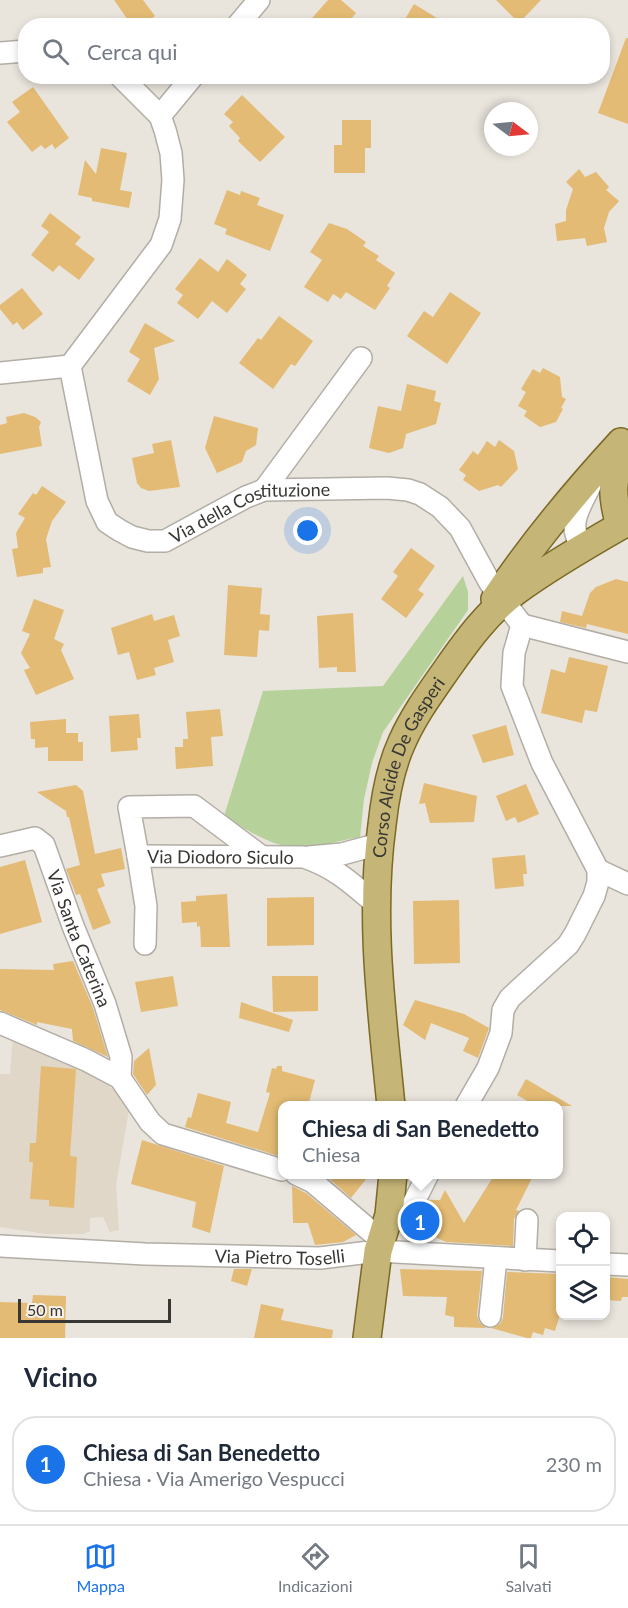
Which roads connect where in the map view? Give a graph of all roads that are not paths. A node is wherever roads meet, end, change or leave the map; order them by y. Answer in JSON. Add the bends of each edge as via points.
{"nodes":[{"id":1,"x":259,"y":0,"type":"edge"},
{"id":2,"x":244,"y":18,"type":"edge"},
{"id":3,"x":18,"y":51,"type":"edge"},
{"id":4,"x":0,"y":52,"type":"edge"},
{"id":5,"x":128,"y":84,"type":"edge"},
{"id":6,"x":187,"y":84,"type":"edge"},
{"id":7,"x":160,"y":116,"type":"junction"},
{"id":8,"x":361,"y":358,"type":"dead end"},
{"id":9,"x":70,"y":366,"type":"junction"},
{"id":10,"x":0,"y":373,"type":"edge"},
{"id":11,"x":628,"y":435,"type":"edge"},
{"id":12,"x":628,"y":449,"type":"edge"},
{"id":13,"x":601,"y":464,"type":"junction"},
{"id":14,"x":264,"y":490,"type":"junction"},
{"id":15,"x":624,"y":525,"type":"edge"},
{"id":16,"x":583,"y":548,"type":"junction"},
{"id":17,"x":501,"y":598,"type":"junction"},
{"id":18,"x":522,"y":625,"type":"junction"},
{"id":19,"x":628,"y":652,"type":"edge"},
{"id":20,"x":379,"y":844,"type":"junction"},
{"id":21,"x":0,"y":846,"type":"edge"},
{"id":22,"x":138,"y":856,"type":"junction"},
{"id":23,"x":261,"y":857,"type":"junction"},
{"id":24,"x":304,"y":857,"type":"junction"},
{"id":25,"x":598,"y":870,"type":"junction"},
{"id":26,"x":628,"y":884,"type":"edge"},
{"id":27,"x":376,"y":904,"type":"junction"},
{"id":28,"x":144,"y":944,"type":"dead end"},
{"id":29,"x":0,"y":1023,"type":"edge"},
{"id":30,"x":120,"y":1078,"type":"junction"},
{"id":31,"x":391,"y":1101,"type":"edge"},
{"id":32,"x":469,"y":1101,"type":"edge"},
{"id":33,"x":278,"y":1169,"type":"edge"},
{"id":34,"x":307,"y":1179,"type":"edge"},
{"id":35,"x":392,"y":1179,"type":"edge"},
{"id":36,"x":426,"y":1179,"type":"edge"},
{"id":37,"x":527,"y":1220,"type":"dead end"},
{"id":38,"x":382,"y":1235,"type":"junction"},
{"id":39,"x":0,"y":1246,"type":"edge"},
{"id":40,"x":496,"y":1258,"type":"junction"},
{"id":41,"x":525,"y":1260,"type":"junction"},
{"id":42,"x":556,"y":1262,"type":"edge"},
{"id":43,"x":610,"y":1264,"type":"edge"},
{"id":44,"x":628,"y":1265,"type":"edge"},
{"id":45,"x":490,"y":1316,"type":"dead end"},
{"id":46,"x":367,"y":1338,"type":"edge"}],
"edges":[{"from":1,"to":2,"type":"street"},
{"from":3,"to":4,"type":"street"},
{"from":5,"to":7,"type":"street"},
{"from":6,"to":7,"type":"street"},
{"from":7,"to":9,"type":"street","via":[[171,153],[173,180],[170,219],[161,245]]},
{"from":8,"to":14,"type":"street"},
{"from":9,"to":10,"type":"street"},
{"from":9,"to":14,"type":"street","name":"Via della Costituzione","via":[[97,501],[107,522],[119,530],[148,541],[165,541]]},
{"from":11,"to":13,"type":"main road","name":"Corso Alcide De Gasperi"},
{"from":12,"to":15,"type":"main road","via":[[613,480],[614,504]]},
{"from":13,"to":16,"type":"street","via":[[576,515],[574,529]]},
{"from":13,"to":17,"type":"main road","name":"Corso Alcide De Gasperi","via":[[515,570]]},
{"from":14,"to":17,"type":"street","name":"Via della Costituzione","via":[[387,488],[420,494],[440,507],[460,528]]},
{"from":15,"to":16,"type":"main road"},
{"from":16,"to":17,"type":"main road"},
{"from":17,"to":18,"type":"street","name":"Via della Costituzione"},
{"from":17,"to":20,"type":"main road","name":"Corso Alcide De Gasperi","via":[[477,626],[401,743]]},
{"from":18,"to":19,"type":"street"},
{"from":18,"to":25,"type":"street","via":[[514,653],[512,686],[542,763]]},
{"from":20,"to":24,"type":"street","via":[[342,854]]},
{"from":20,"to":27,"type":"main road","name":"Corso Alcide De Gasperi"},
{"from":21,"to":30,"type":"street","name":"Via Santa Caterina","via":[[35,838],[44,845],[105,1004],[122,1057]]},
{"from":22,"to":23,"type":"street","name":"Via Diodoro Siculo"},
{"from":22,"to":23,"type":"street","via":[[129,807],[194,806]]},
{"from":22,"to":28,"type":"street","name":"Via Diodoro Siculo","via":[[146,906]]},
{"from":23,"to":24,"type":"street","name":"Via Diodoro Siculo"},
{"from":24,"to":27,"type":"street","name":"Via Diodoro Siculo","via":[[341,874]]},
{"from":25,"to":26,"type":"street"},
{"from":25,"to":32,"type":"street","via":[[594,896],[568,945],[510,998],[503,1010],[501,1033],[488,1068]]},
{"from":27,"to":31,"type":"main road","name":"Corso Alcide De Gasperi"},
{"from":29,"to":30,"type":"street"},
{"from":30,"to":33,"type":"street","via":[[150,1122],[163,1134]]},
{"from":34,"to":38,"type":"street"},
{"from":35,"to":38,"type":"main road"},
{"from":36,"to":38,"type":"street","via":[[410,1210]]},
{"from":37,"to":41,"type":"street"},
{"from":38,"to":39,"type":"street","name":"Via Pietro Toselli","via":[[320,1258]]},
{"from":38,"to":40,"type":"street","name":"Via Pietro Toselli"},
{"from":38,"to":46,"type":"main road"},
{"from":40,"to":41,"type":"street","name":"Via Pietro Toselli"},
{"from":40,"to":45,"type":"street"},
{"from":41,"to":42,"type":"street","name":"Via Pietro Toselli"},
{"from":43,"to":44,"type":"street"}]}
